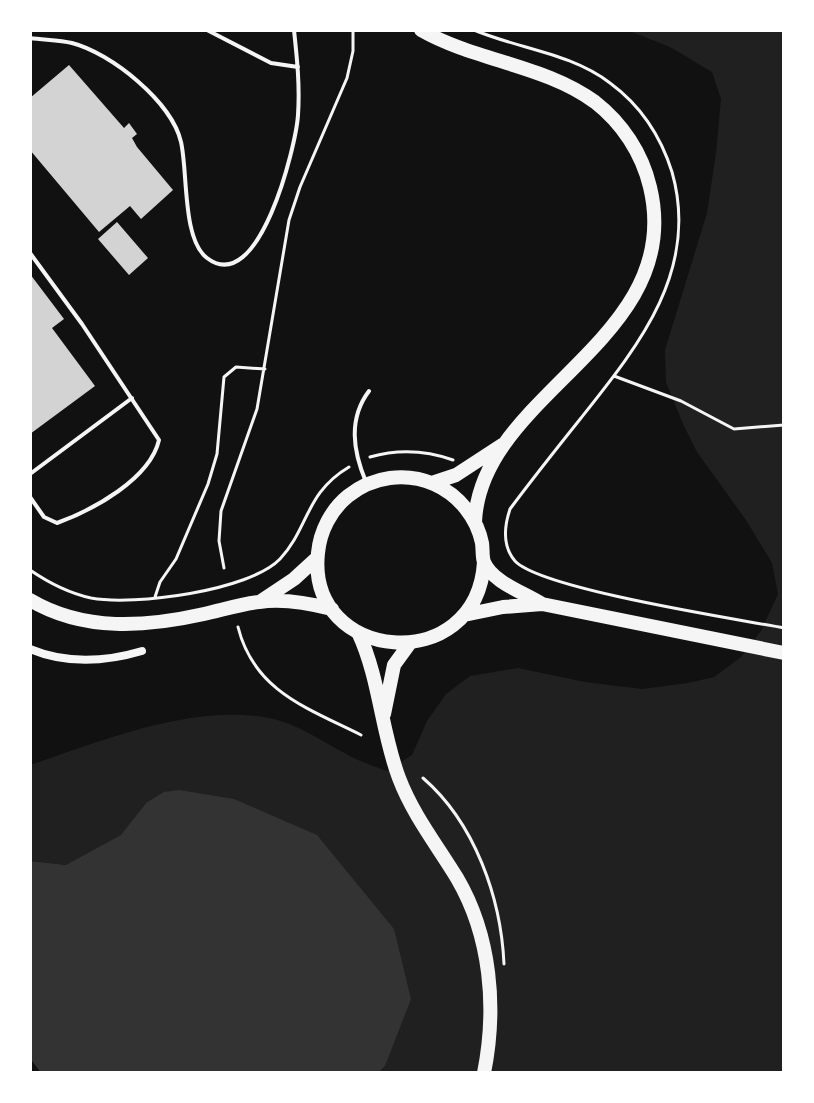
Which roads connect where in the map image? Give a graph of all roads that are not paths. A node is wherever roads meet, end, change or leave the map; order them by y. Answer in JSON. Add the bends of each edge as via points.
{"nodes":[{"id":1,"x":207,"y":30,"type":"edge"},
{"id":2,"x":294,"y":30,"type":"edge"},
{"id":3,"x":421,"y":30,"type":"edge"},
{"id":4,"x":30,"y":38,"type":"edge"},
{"id":5,"x":298,"y":67,"type":"junction"},
{"id":6,"x":30,"y":253,"type":"edge"},
{"id":7,"x":369,"y":391,"type":"dead end"},
{"id":8,"x":132,"y":398,"type":"junction"},
{"id":9,"x":503,"y":445,"type":"junction"},
{"id":10,"x":30,"y":474,"type":"edge"},
{"id":11,"x":432,"y":483,"type":"junction"},
{"id":12,"x":367,"y":484,"type":"junction"},
{"id":13,"x":30,"y":497,"type":"edge"},
{"id":14,"x":475,"y":522,"type":"junction"},
{"id":15,"x":317,"y":558,"type":"junction"},
{"id":16,"x":484,"y":562,"type":"junction"},
{"id":17,"x":30,"y":600,"type":"edge"},
{"id":18,"x":261,"y":601,"type":"junction"},
{"id":19,"x":542,"y":604,"type":"junction"},
{"id":20,"x":332,"y":609,"type":"junction"},
{"id":21,"x":464,"y":615,"type":"junction"},
{"id":22,"x":358,"y":632,"type":"junction"},
{"id":23,"x":410,"y":643,"type":"junction"},
{"id":24,"x":30,"y":649,"type":"edge"},
{"id":25,"x":142,"y":651,"type":"dead end"},
{"id":26,"x":784,"y":653,"type":"edge"},
{"id":27,"x":384,"y":715,"type":"junction"},
{"id":28,"x":484,"y":1073,"type":"edge"}],
"edges":[{"from":1,"to":5,"type":"lane","via":[[259,58]]},
{"from":2,"to":5,"type":"lane"},
{"from":3,"to":9,"type":"main road","via":[[457,48],[552,79],[592,100],[629,138],[653,197],[651,255],[637,290]]},
{"from":4,"to":5,"type":"lane","via":[[73,43],[108,59],[169,115],[181,139],[199,250],[222,264],[237,262],[257,244],[272,206],[292,153]]},
{"from":6,"to":8,"type":"lane"},
{"from":7,"to":12,"type":"lane","via":[[359,406],[354,434]]},
{"from":8,"to":10,"type":"lane"},
{"from":8,"to":13,"type":"lane","via":[[159,440],[156,455],[86,513],[57,523],[44,517]]},
{"from":9,"to":11,"type":"main road","via":[[456,475]]},
{"from":9,"to":14,"type":"main road","via":[[477,497]]},
{"from":11,"to":12,"type":"main road","via":[[400,477]]},
{"from":11,"to":14,"type":"main road","via":[[457,499]]},
{"from":12,"to":15,"type":"main road","via":[[335,508],[322,532]]},
{"from":14,"to":16,"type":"main road"},
{"from":15,"to":18,"type":"main road"},
{"from":15,"to":20,"type":"main road","via":[[322,590]]},
{"from":16,"to":19,"type":"main road","via":[[503,581]]},
{"from":16,"to":21,"type":"main road","via":[[479,590]]},
{"from":17,"to":18,"type":"main road","via":[[82,621],[128,625]]},
{"from":18,"to":20,"type":"main road"},
{"from":19,"to":21,"type":"main road"},
{"from":19,"to":26,"type":"main road"},
{"from":20,"to":22,"type":"main road"},
{"from":21,"to":23,"type":"main road","via":[[434,637]]},
{"from":22,"to":23,"type":"main road","via":[[383,642]]},
{"from":22,"to":27,"type":"main road"},
{"from":23,"to":27,"type":"main road","via":[[394,665]]},
{"from":24,"to":25,"type":"street","via":[[89,660]]},
{"from":27,"to":28,"type":"main road","via":[[406,795],[459,882],[477,923],[490,999]]}]}
